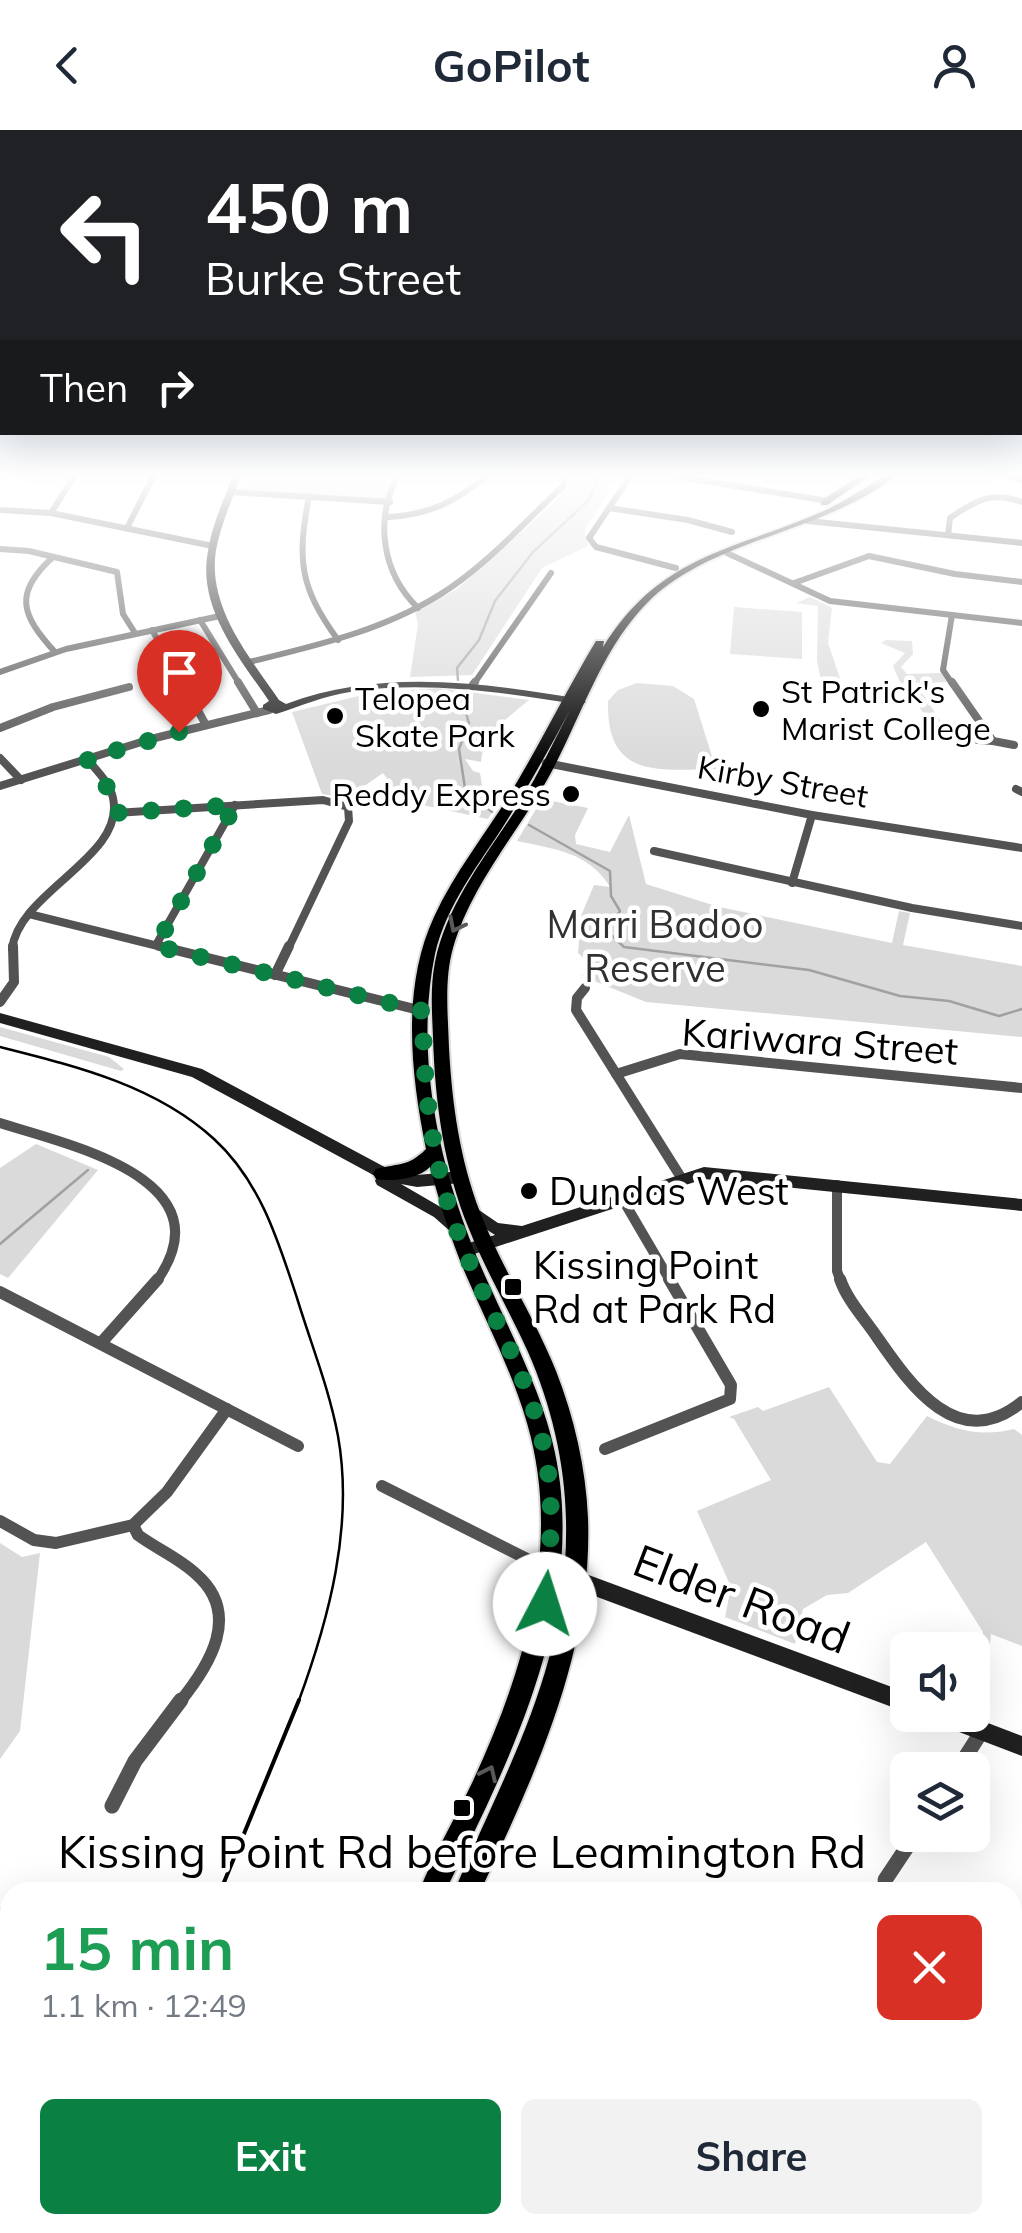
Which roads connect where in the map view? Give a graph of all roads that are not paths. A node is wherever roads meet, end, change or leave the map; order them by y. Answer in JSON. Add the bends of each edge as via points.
{"nodes":[{"id":1,"x":37,"y":573,"type":"edge"},
{"id":2,"x":116,"y":573,"type":"edge"},
{"id":3,"x":211,"y":573,"type":"edge"},
{"id":4,"x":301,"y":573,"type":"edge"},
{"id":5,"x":391,"y":573,"type":"edge"},
{"id":6,"x":468,"y":573,"type":"edge"},
{"id":7,"x":551,"y":573,"type":"dead end"},
{"id":8,"x":668,"y":573,"type":"edge"},
{"id":9,"x":684,"y":573,"type":"edge"},
{"id":10,"x":772,"y":573,"type":"edge"},
{"id":11,"x":821,"y":573,"type":"edge"},
{"id":12,"x":951,"y":573,"type":"edge"},
{"id":13,"x":1022,"y":582,"type":"edge"},
{"id":14,"x":794,"y":583,"type":"junction"},
{"id":15,"x":418,"y":608,"type":"junction"},
{"id":16,"x":952,"y":615,"type":"junction"},
{"id":17,"x":220,"y":616,"type":"junction"},
{"id":18,"x":200,"y":620,"type":"junction"},
{"id":19,"x":1022,"y":623,"type":"edge"},
{"id":20,"x":152,"y":630,"type":"junction"},
{"id":21,"x":136,"y":633,"type":"junction"},
{"id":22,"x":338,"y":640,"type":"junction"},
{"id":23,"x":54,"y":652,"type":"junction"},
{"id":24,"x":248,"y":662,"type":"junction"},
{"id":25,"x":0,"y":672,"type":"edge"},
{"id":26,"x":472,"y":686,"type":"junction"},
{"id":27,"x":130,"y":687,"type":"dead end"},
{"id":28,"x":576,"y":701,"type":"junction"},
{"id":29,"x":271,"y":708,"type":"junction"},
{"id":30,"x":206,"y":725,"type":"junction"},
{"id":31,"x":0,"y":728,"type":"edge"},
{"id":32,"x":978,"y":740,"type":"dead end"},
{"id":33,"x":993,"y":742,"type":"junction"},
{"id":34,"x":1014,"y":745,"type":"dead end"},
{"id":35,"x":0,"y":758,"type":"edge"},
{"id":36,"x":87,"y":759,"type":"junction"},
{"id":37,"x":543,"y":762,"type":"junction"},
{"id":38,"x":21,"y":780,"type":"junction"},
{"id":39,"x":0,"y":786,"type":"edge"},
{"id":40,"x":235,"y":805,"type":"junction"},
{"id":41,"x":115,"y":813,"type":"junction"},
{"id":42,"x":812,"y":815,"type":"junction"},
{"id":43,"x":1022,"y":848,"type":"edge"},
{"id":44,"x":654,"y":851,"type":"dead end"},
{"id":45,"x":792,"y":883,"type":"junction"},
{"id":46,"x":29,"y":914,"type":"junction"},
{"id":47,"x":1022,"y":926,"type":"edge"},
{"id":48,"x":156,"y":946,"type":"junction"},
{"id":49,"x":275,"y":975,"type":"junction"},
{"id":50,"x":585,"y":988,"type":"dead end"},
{"id":51,"x":0,"y":1002,"type":"edge"},
{"id":52,"x":423,"y":1011,"type":"junction"},
{"id":53,"x":0,"y":1018,"type":"edge"},
{"id":54,"x":616,"y":1074,"type":"junction"},
{"id":55,"x":1022,"y":1088,"type":"edge"},
{"id":56,"x":0,"y":1123,"type":"edge"},
{"id":57,"x":333,"y":1148,"type":"junction"},
{"id":58,"x":435,"y":1151,"type":"junction"},
{"id":59,"x":382,"y":1174,"type":"junction"},
{"id":60,"x":452,"y":1178,"type":"junction"},
{"id":61,"x":682,"y":1179,"type":"junction"},
{"id":62,"x":837,"y":1185,"type":"junction"},
{"id":63,"x":623,"y":1200,"type":"junction"},
{"id":64,"x":1022,"y":1205,"type":"edge"},
{"id":65,"x":471,"y":1212,"type":"junction"},
{"id":66,"x":456,"y":1228,"type":"junction"},
{"id":67,"x":530,"y":1230,"type":"junction"},
{"id":68,"x":475,"y":1248,"type":"junction"},
{"id":69,"x":0,"y":1292,"type":"edge"},
{"id":70,"x":102,"y":1343,"type":"junction"},
{"id":71,"x":1022,"y":1402,"type":"edge"},
{"id":72,"x":227,"y":1409,"type":"junction"},
{"id":73,"x":298,"y":1446,"type":"dead end"},
{"id":74,"x":604,"y":1450,"type":"dead end"},
{"id":75,"x":382,"y":1486,"type":"dead end"},
{"id":76,"x":0,"y":1521,"type":"edge"},
{"id":77,"x":134,"y":1525,"type":"junction"},
{"id":78,"x":548,"y":1569,"type":"junction"},
{"id":79,"x":576,"y":1578,"type":"junction"},
{"id":80,"x":890,"y":1696,"type":"edge"},
{"id":81,"x":985,"y":1732,"type":"edge"},
{"id":82,"x":1022,"y":1746,"type":"edge"},
{"id":83,"x":112,"y":1806,"type":"dead end"},
{"id":84,"x":903,"y":1852,"type":"edge"},
{"id":85,"x":885,"y":1880,"type":"dead end"},
{"id":86,"x":437,"y":1882,"type":"edge"},
{"id":87,"x":471,"y":1882,"type":"edge"}],
"edges":[{"from":1,"to":23,"type":"street","via":[[24,602],[29,622]]},
{"from":2,"to":21,"type":"street","via":[[123,614]]},
{"from":3,"to":17,"type":"street"},
{"from":4,"to":22,"type":"street"},
{"from":5,"to":15,"type":"street"},
{"from":6,"to":15,"type":"street"},
{"from":7,"to":26,"type":"street"},
{"from":8,"to":28,"type":"main road","via":[[619,612]]},
{"from":9,"to":28,"type":"main road","via":[[636,608]]},
{"from":10,"to":14,"type":"street"},
{"from":11,"to":14,"type":"street"},
{"from":12,"to":13,"type":"street"},
{"from":14,"to":16,"type":"street","via":[[830,602]]},
{"from":15,"to":22,"type":"street"},
{"from":16,"to":19,"type":"street"},
{"from":16,"to":33,"type":"street","via":[[942,670]]},
{"from":17,"to":18,"type":"street"},
{"from":17,"to":24,"type":"street"},
{"from":18,"to":20,"type":"street"},
{"from":18,"to":29,"type":"street"},
{"from":20,"to":21,"type":"street"},
{"from":20,"to":30,"type":"street"},
{"from":21,"to":23,"type":"street"},
{"from":22,"to":24,"type":"street"},
{"from":23,"to":25,"type":"street"},
{"from":24,"to":29,"type":"street"},
{"from":26,"to":28,"type":"street"},
{"from":26,"to":29,"type":"street","via":[[387,686]]},
{"from":27,"to":31,"type":"street","via":[[52,706]]},
{"from":28,"to":37,"type":"main road"},
{"from":29,"to":30,"type":"street"},
{"from":30,"to":36,"type":"street"},
{"from":32,"to":33,"type":"street"},
{"from":33,"to":34,"type":"street"},
{"from":35,"to":38,"type":"street"},
{"from":36,"to":38,"type":"street"},
{"from":36,"to":41,"type":"street","via":[[112,794]]},
{"from":37,"to":42,"type":"street","name":"Kirby Street"},
{"from":37,"to":52,"type":"main road","via":[[440,922],[428,956]]},
{"from":37,"to":60,"type":"main road","one_way":true,"via":[[455,924],[440,970]]},
{"from":38,"to":39,"type":"street"},
{"from":40,"to":41,"type":"street"},
{"from":40,"to":48,"type":"street"},
{"from":40,"to":49,"type":"street","via":[[328,800],[350,810]]},
{"from":41,"to":46,"type":"street","via":[[102,839]]},
{"from":42,"to":43,"type":"street","name":"Kirby Street"},
{"from":42,"to":45,"type":"street"},
{"from":44,"to":45,"type":"street"},
{"from":45,"to":47,"type":"street"},
{"from":46,"to":48,"type":"street"},
{"from":46,"to":51,"type":"street","via":[[12,946],[14,982]]},
{"from":48,"to":49,"type":"street"},
{"from":49,"to":52,"type":"street"},
{"from":50,"to":54,"type":"street","via":[[576,1010]]},
{"from":52,"to":58,"type":"main road"},
{"from":53,"to":57,"type":"street","via":[[186,1069]]},
{"from":54,"to":55,"type":"street","name":"Kariwara Street","via":[[691,1054]]},
{"from":54,"to":61,"type":"street"},
{"from":56,"to":70,"type":"street","via":[[148,1180],[172,1204],[178,1226],[168,1262]]},
{"from":57,"to":59,"type":"street"},
{"from":57,"to":66,"type":"street"},
{"from":58,"to":59,"type":"main road","via":[[418,1169]]},
{"from":58,"to":60,"type":"main road"},
{"from":59,"to":60,"type":"street"},
{"from":60,"to":65,"type":"main road"},
{"from":60,"to":66,"type":"main road"},
{"from":61,"to":62,"type":"street","via":[[711,1173]]},
{"from":61,"to":63,"type":"street"},
{"from":62,"to":64,"type":"street"},
{"from":62,"to":71,"type":"street","via":[[837,1271],[912,1388],[960,1418],[999,1418]]},
{"from":63,"to":67,"type":"street"},
{"from":63,"to":74,"type":"street","via":[[732,1394]]},
{"from":65,"to":67,"type":"street","via":[[495,1228]]},
{"from":65,"to":68,"type":"main road"},
{"from":66,"to":68,"type":"main road"},
{"from":67,"to":68,"type":"street"},
{"from":68,"to":78,"type":"main road","via":[[536,1410],[550,1487]]},
{"from":68,"to":79,"type":"main road","via":[[545,1370],[561,1415],[574,1482]]},
{"from":69,"to":70,"type":"street"},
{"from":70,"to":72,"type":"street"},
{"from":72,"to":73,"type":"street"},
{"from":72,"to":77,"type":"street"},
{"from":75,"to":78,"type":"street"},
{"from":76,"to":77,"type":"street","via":[[34,1540],[56,1543]]},
{"from":77,"to":83,"type":"street","via":[[138,1535],[203,1580],[219,1634],[210,1663],[129,1768]]},
{"from":78,"to":79,"type":"street","name":"Elder Road"},
{"from":86,"to":78,"type":"main road","one_way":true,"via":[[518,1708],[540,1634]]},
{"from":79,"to":80,"type":"street","name":"Elder Road"},
{"from":79,"to":87,"type":"main road","via":[[541,1727]]},
{"from":81,"to":82,"type":"street"},
{"from":84,"to":85,"type":"street"}]}
